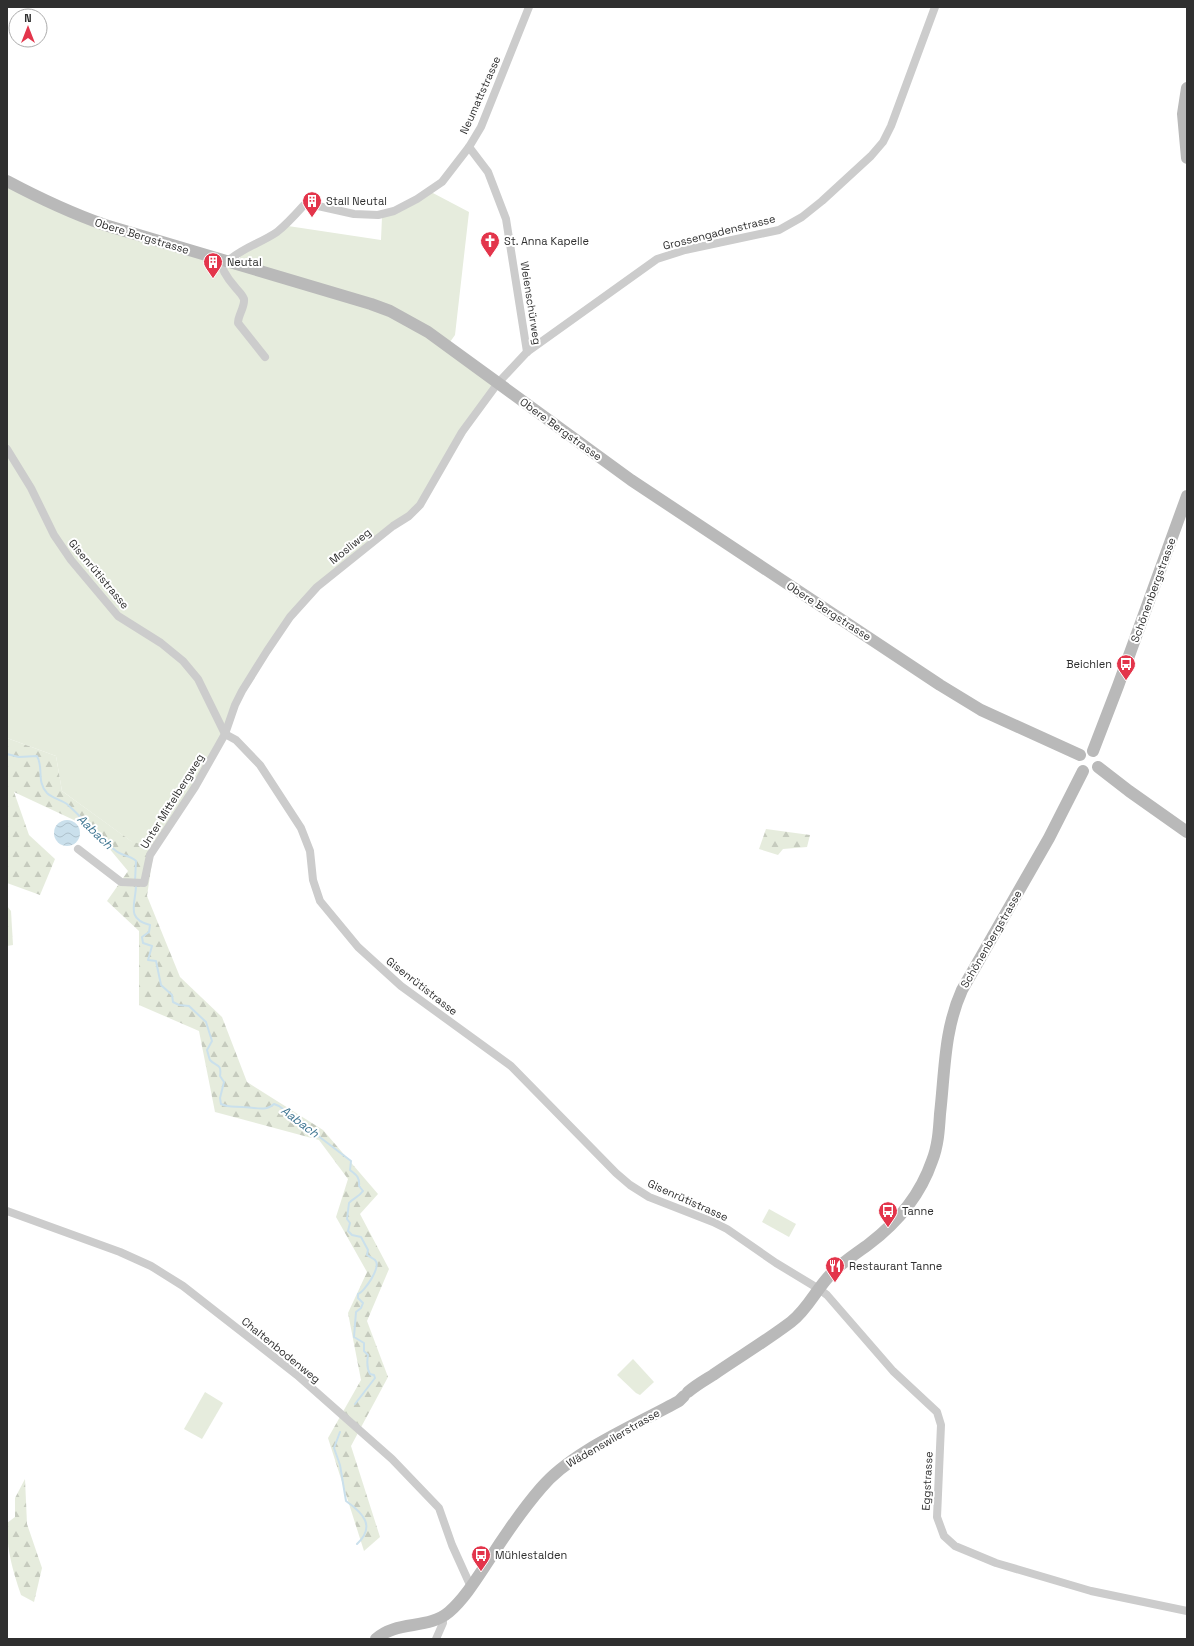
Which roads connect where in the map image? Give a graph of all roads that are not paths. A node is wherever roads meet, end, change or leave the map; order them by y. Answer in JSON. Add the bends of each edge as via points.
{"nodes":[{"id":1,"x":529,"y":7,"type":"edge"},
{"id":2,"x":935,"y":7,"type":"edge"},
{"id":3,"x":1187,"y":88,"type":"edge"},
{"id":4,"x":469,"y":147,"type":"junction"},
{"id":5,"x":1187,"y":158,"type":"edge"},
{"id":6,"x":7,"y":180,"type":"edge"},
{"id":7,"x":224,"y":260,"type":"junction"},
{"id":8,"x":527,"y":352,"type":"junction"},
{"id":9,"x":265,"y":357,"type":"dead end"},
{"id":10,"x":498,"y":383,"type":"junction"},
{"id":11,"x":7,"y":449,"type":"edge"},
{"id":12,"x":1187,"y":496,"type":"edge"},
{"id":13,"x":225,"y":734,"type":"junction"},
{"id":14,"x":1093,"y":751,"type":"junction"},
{"id":15,"x":1080,"y":754,"type":"junction"},
{"id":16,"x":1098,"y":767,"type":"junction"},
{"id":17,"x":1084,"y":771,"type":"junction"},
{"id":18,"x":1187,"y":832,"type":"edge"},
{"id":19,"x":78,"y":849,"type":"dead end"},
{"id":20,"x":940,"y":1120,"type":"joint"},
{"id":21,"x":7,"y":1210,"type":"edge"},
{"id":22,"x":819,"y":1289,"type":"junction"},
{"id":23,"x":471,"y":1587,"type":"junction"},
{"id":24,"x":1187,"y":1612,"type":"edge"},
{"id":25,"x":442,"y":1617,"type":"junction"},
{"id":26,"x":376,"y":1639,"type":"edge"},
{"id":27,"x":436,"y":1639,"type":"edge"}],
"edges":[{"from":1,"to":4,"type":"street","name":"Neumattstrasse","via":[[481,127]]},
{"from":2,"to":8,"type":"street","name":"Grossengadenstrasse","via":[[883,142],[802,218],[779,230],[686,250],[657,259]]},
{"from":3,"to":5,"type":"street","via":[[1183,114]]},
{"from":4,"to":7,"type":"street","name":"Neumattstrasse","via":[[442,182],[394,211],[378,215],[354,214],[304,205],[276,232]]},
{"from":4,"to":8,"type":"street","name":"Weienschürweg","via":[[488,172],[506,219]]},
{"from":6,"to":7,"type":"street","name":"Obere Bergstrasse","via":[[36,196],[104,225]]},
{"from":7,"to":9,"type":"street","via":[[221,265],[244,301],[238,323]]},
{"from":7,"to":10,"type":"street","name":"Obere Bergstrasse","via":[[390,311],[428,332]]},
{"from":8,"to":10,"type":"street","name":"Grossengadenstrasse"},
{"from":10,"to":13,"type":"street","name":"Mosliweg","via":[[462,432],[420,505],[317,587],[290,617],[242,691]]},
{"from":10,"to":15,"type":"street","name":"Obere Bergstrasse","via":[[637,484],[940,685],[981,710]]},
{"from":11,"to":13,"type":"street","name":"Gisenrütistrasse","via":[[31,488],[43,517],[62,549],[118,616],[161,643],[183,661],[198,679]]},
{"from":12,"to":14,"type":"street","name":"Schönenbergstrasse"},
{"from":13,"to":19,"type":"street","name":"Unter Mittelbergweg","via":[[195,787],[150,855],[144,883],[121,882]]},
{"from":13,"to":22,"type":"street","name":"Gisenrütistrasse","via":[[236,740],[260,765],[301,828],[310,851],[313,880],[320,901],[358,947],[401,986],[511,1066],[630,1185],[649,1197],[727,1229]]},
{"from":14,"to":15,"type":"street"},
{"from":14,"to":16,"type":"street","via":[[1099,758]]},
{"from":15,"to":17,"type":"street","via":[[1078,764]]},
{"from":16,"to":17,"type":"street","via":[[1092,772]]},
{"from":16,"to":18,"type":"street"},
{"from":17,"to":20,"type":"street","name":"Schönenbergstrasse","via":[[956,1004],[947,1038]]},
{"from":20,"to":22,"type":"street","name":"Wädenswilerstrasse","via":[[936,1151],[916,1197],[895,1222],[842,1264]]},
{"from":21,"to":23,"type":"street","name":"Chaltenbodenweg","via":[[151,1266],[183,1286],[297,1375],[392,1460],[439,1508]]},
{"from":22,"to":23,"type":"street","name":"Wädenswilerstrasse","via":[[791,1322],[674,1404],[580,1455],[555,1473],[540,1488]]},
{"from":22,"to":24,"type":"street","name":"Eggstrasse","via":[[893,1371],[937,1412],[941,1425],[937,1517],[944,1536],[955,1546],[996,1563],[1084,1589]]},
{"from":23,"to":25,"type":"street","name":"Wädenswilerstrasse","via":[[454,1608]]},
{"from":25,"to":26,"type":"street","name":"Wädenswilerstrasse","via":[[393,1628]]},
{"from":25,"to":27,"type":"street"}]}
